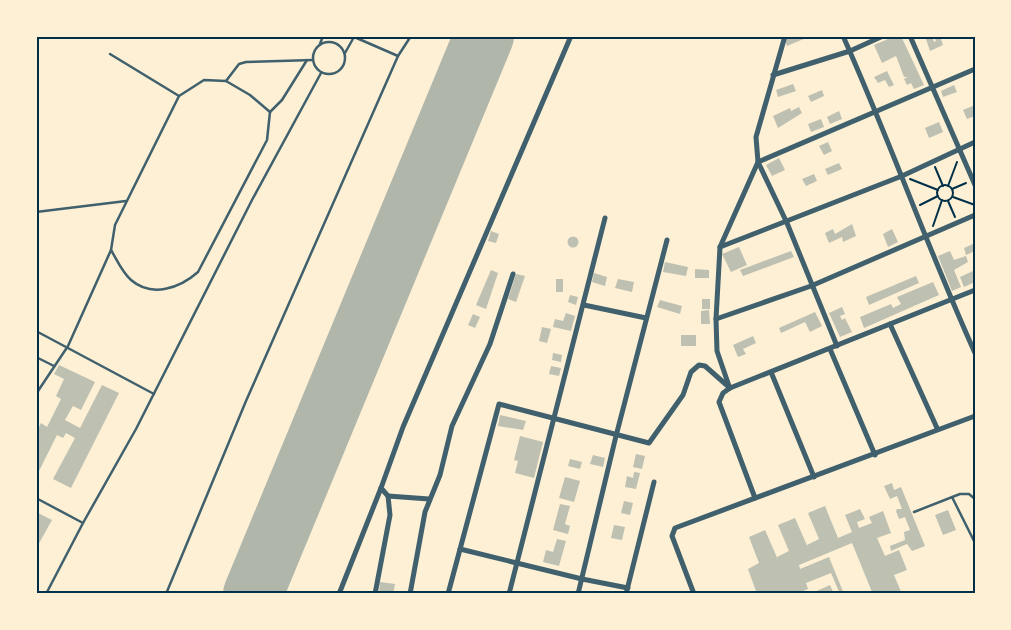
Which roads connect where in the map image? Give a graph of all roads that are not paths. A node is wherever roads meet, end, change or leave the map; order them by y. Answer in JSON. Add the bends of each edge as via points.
{"nodes":[{"id":1,"x":323,"y":36,"type":"edge"},
{"id":2,"x":411,"y":36,"type":"edge"},
{"id":3,"x":571,"y":36,"type":"edge"},
{"id":4,"x":785,"y":36,"type":"edge"},
{"id":5,"x":843,"y":36,"type":"edge"},
{"id":6,"x":883,"y":36,"type":"edge"},
{"id":7,"x":910,"y":36,"type":"edge"},
{"id":8,"x":353,"y":37,"type":"edge"},
{"id":9,"x":320,"y":45,"type":"junction"},
{"id":10,"x":850,"y":51,"type":"junction"},
{"id":11,"x":110,"y":54,"type":"dead end"},
{"id":12,"x":345,"y":54,"type":"junction"},
{"id":13,"x":398,"y":56,"type":"junction"},
{"id":14,"x":307,"y":60,"type":"junction"},
{"id":15,"x":313,"y":60,"type":"junction"},
{"id":16,"x":975,"y":68,"type":"edge"},
{"id":17,"x":322,"y":72,"type":"junction"},
{"id":18,"x":773,"y":75,"type":"junction"},
{"id":19,"x":226,"y":81,"type":"junction"},
{"id":20,"x":932,"y":88,"type":"junction"},
{"id":21,"x":179,"y":96,"type":"junction"},
{"id":22,"x":270,"y":112,"type":"junction"},
{"id":23,"x":875,"y":112,"type":"junction"},
{"id":24,"x":975,"y":142,"type":"edge"},
{"id":25,"x":958,"y":150,"type":"junction"},
{"id":26,"x":758,"y":162,"type":"junction"},
{"id":27,"x":902,"y":176,"type":"junction"},
{"id":28,"x":973,"y":183,"type":"edge"},
{"id":29,"x":126,"y":201,"type":"junction"},
{"id":30,"x":36,"y":212,"type":"edge"},
{"id":31,"x":975,"y":215,"type":"edge"},
{"id":32,"x":605,"y":218,"type":"dead end"},
{"id":33,"x":786,"y":223,"type":"junction"},
{"id":34,"x":927,"y":237,"type":"junction"},
{"id":35,"x":667,"y":240,"type":"dead end"},
{"id":36,"x":720,"y":247,"type":"junction"},
{"id":37,"x":111,"y":250,"type":"junction"},
{"id":38,"x":513,"y":274,"type":"dead end"},
{"id":39,"x":811,"y":286,"type":"junction"},
{"id":40,"x":975,"y":290,"type":"edge"},
{"id":41,"x":951,"y":300,"type":"junction"},
{"id":42,"x":584,"y":305,"type":"junction"},
{"id":43,"x":646,"y":318,"type":"junction"},
{"id":44,"x":716,"y":319,"type":"junction"},
{"id":45,"x":890,"y":324,"type":"junction"},
{"id":46,"x":36,"y":331,"type":"edge"},
{"id":47,"x":68,"y":346,"type":"junction"},
{"id":48,"x":837,"y":346,"type":"junction"},
{"id":49,"x":830,"y":349,"type":"junction"},
{"id":50,"x":975,"y":353,"type":"edge"},
{"id":51,"x":36,"y":357,"type":"edge"},
{"id":52,"x":54,"y":366,"type":"junction"},
{"id":53,"x":771,"y":372,"type":"junction"},
{"id":54,"x":730,"y":388,"type":"junction"},
{"id":55,"x":36,"y":394,"type":"edge"},
{"id":56,"x":154,"y":394,"type":"junction"},
{"id":57,"x":975,"y":416,"type":"edge"},
{"id":58,"x":554,"y":419,"type":"junction"},
{"id":59,"x":937,"y":428,"type":"junction"},
{"id":60,"x":616,"y":436,"type":"junction"},
{"id":61,"x":875,"y":455,"type":"junction"},
{"id":62,"x":814,"y":477,"type":"junction"},
{"id":63,"x":654,"y":482,"type":"dead end"},
{"id":64,"x":381,"y":488,"type":"junction"},
{"id":65,"x":388,"y":496,"type":"junction"},
{"id":66,"x":952,"y":497,"type":"junction"},
{"id":67,"x":36,"y":498,"type":"edge"},
{"id":68,"x":755,"y":498,"type":"junction"},
{"id":69,"x":429,"y":499,"type":"junction"},
{"id":70,"x":975,"y":499,"type":"edge"},
{"id":71,"x":914,"y":512,"type":"dead end"},
{"id":72,"x":83,"y":523,"type":"junction"},
{"id":73,"x":975,"y":543,"type":"edge"},
{"id":74,"x":460,"y":548,"type":"junction"},
{"id":75,"x":517,"y":562,"type":"junction"},
{"id":76,"x":582,"y":579,"type":"junction"},
{"id":77,"x":627,"y":591,"type":"edge"},
{"id":78,"x":46,"y":594,"type":"edge"},
{"id":79,"x":166,"y":594,"type":"edge"},
{"id":80,"x":338,"y":594,"type":"edge"},
{"id":81,"x":375,"y":594,"type":"edge"},
{"id":82,"x":410,"y":594,"type":"edge"},
{"id":83,"x":448,"y":594,"type":"edge"},
{"id":84,"x":509,"y":594,"type":"edge"},
{"id":85,"x":578,"y":594,"type":"edge"},
{"id":86,"x":694,"y":594,"type":"edge"}],
"edges":[{"from":1,"to":9,"type":"lane"},
{"from":2,"to":13,"type":"lane"},
{"from":3,"to":64,"type":"street","via":[[403,427]]},
{"from":4,"to":18,"type":"street"},
{"from":5,"to":10,"type":"street"},
{"from":6,"to":10,"type":"street"},
{"from":7,"to":20,"type":"street"},
{"from":8,"to":12,"type":"lane"},
{"from":8,"to":13,"type":"lane"},
{"from":9,"to":12,"type":"lane","via":[[334,43]]},
{"from":9,"to":15,"type":"lane"},
{"from":10,"to":18,"type":"street"},
{"from":10,"to":23,"type":"street"},
{"from":11,"to":21,"type":"lane"},
{"from":12,"to":17,"type":"lane","via":[[342,69],[332,74]]},
{"from":13,"to":79,"type":"lane","via":[[246,401]]},
{"from":14,"to":15,"type":"lane"},
{"from":14,"to":19,"type":"lane","via":[[239,64]]},
{"from":14,"to":22,"type":"lane","via":[[282,100]]},
{"from":15,"to":17,"type":"lane"},
{"from":16,"to":20,"type":"street"},
{"from":17,"to":56,"type":"lane","via":[[252,200]]},
{"from":18,"to":26,"type":"street","via":[[756,137]]},
{"from":19,"to":21,"type":"lane","via":[[204,80]]},
{"from":19,"to":22,"type":"lane"},
{"from":20,"to":23,"type":"street"},
{"from":20,"to":25,"type":"street"},
{"from":21,"to":29,"type":"lane"},
{"from":22,"to":37,"type":"lane","via":[[267,140],[198,272],[186,282],[164,290],[145,288],[131,280]]},
{"from":23,"to":26,"type":"street"},
{"from":23,"to":27,"type":"street"},
{"from":24,"to":25,"type":"street"},
{"from":25,"to":27,"type":"street"},
{"from":25,"to":28,"type":"street"},
{"from":26,"to":33,"type":"street"},
{"from":26,"to":36,"type":"street"},
{"from":27,"to":33,"type":"street"},
{"from":27,"to":34,"type":"street"},
{"from":29,"to":30,"type":"lane"},
{"from":29,"to":37,"type":"lane","via":[[115,225]]},
{"from":31,"to":34,"type":"street"},
{"from":32,"to":42,"type":"street"},
{"from":33,"to":36,"type":"street"},
{"from":33,"to":39,"type":"street"},
{"from":34,"to":39,"type":"street"},
{"from":34,"to":41,"type":"street"},
{"from":35,"to":43,"type":"street"},
{"from":36,"to":44,"type":"street"},
{"from":37,"to":47,"type":"lane"},
{"from":38,"to":69,"type":"street","via":[[490,344],[452,426],[440,475]]},
{"from":39,"to":44,"type":"street"},
{"from":39,"to":48,"type":"street"},
{"from":40,"to":41,"type":"street"},
{"from":41,"to":45,"type":"street"},
{"from":41,"to":50,"type":"street"},
{"from":42,"to":43,"type":"street"},
{"from":42,"to":58,"type":"street"},
{"from":43,"to":60,"type":"street"},
{"from":44,"to":54,"type":"street","via":[[718,351]]},
{"from":45,"to":48,"type":"street"},
{"from":45,"to":59,"type":"street"},
{"from":46,"to":47,"type":"lane"},
{"from":47,"to":52,"type":"lane"},
{"from":47,"to":56,"type":"lane"},
{"from":48,"to":49,"type":"street"},
{"from":49,"to":53,"type":"street"},
{"from":49,"to":61,"type":"street"},
{"from":51,"to":52,"type":"lane"},
{"from":52,"to":55,"type":"lane"},
{"from":53,"to":54,"type":"street"},
{"from":53,"to":62,"type":"street"},
{"from":54,"to":60,"type":"street","via":[[705,366],[699,365],[691,372],[683,394],[653,440],[649,443]]},
{"from":54,"to":68,"type":"street","via":[[723,393],[720,402]]},
{"from":56,"to":72,"type":"lane"},
{"from":57,"to":59,"type":"street"},
{"from":58,"to":60,"type":"street"},
{"from":58,"to":74,"type":"street","via":[[499,404]]},
{"from":58,"to":75,"type":"street"},
{"from":59,"to":61,"type":"street"},
{"from":60,"to":76,"type":"street"},
{"from":61,"to":62,"type":"street"},
{"from":62,"to":68,"type":"street"},
{"from":63,"to":77,"type":"street"},
{"from":64,"to":65,"type":"street"},
{"from":64,"to":80,"type":"street"},
{"from":65,"to":69,"type":"street"},
{"from":65,"to":81,"type":"street","via":[[390,515]]},
{"from":66,"to":70,"type":"lane","via":[[969,494]]},
{"from":66,"to":71,"type":"lane"},
{"from":66,"to":73,"type":"lane"},
{"from":67,"to":72,"type":"lane"},
{"from":68,"to":86,"type":"street","via":[[675,528],[672,536]]},
{"from":69,"to":82,"type":"street"},
{"from":72,"to":78,"type":"lane"},
{"from":74,"to":75,"type":"street"},
{"from":74,"to":83,"type":"street"},
{"from":75,"to":76,"type":"street"},
{"from":75,"to":84,"type":"street"},
{"from":76,"to":77,"type":"street"},
{"from":76,"to":85,"type":"street"}]}
